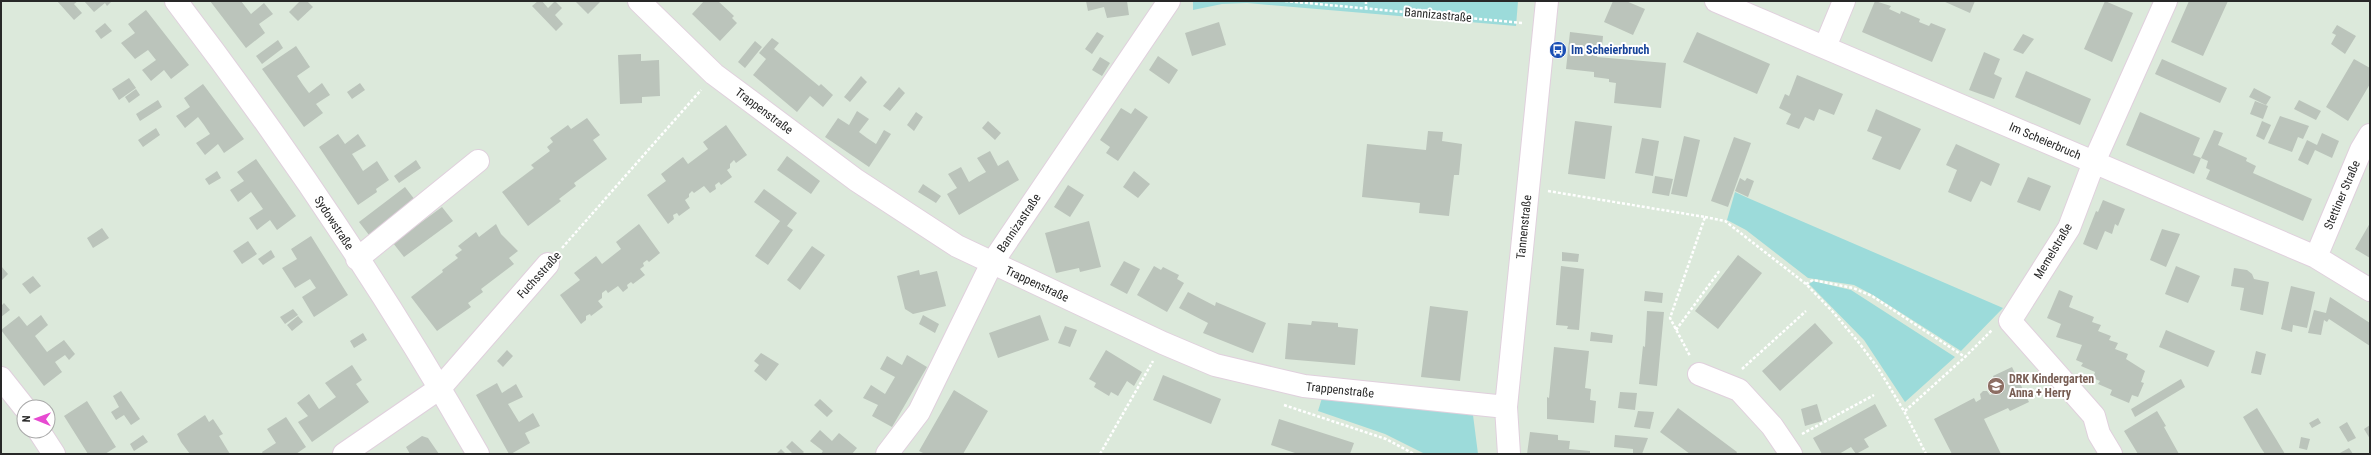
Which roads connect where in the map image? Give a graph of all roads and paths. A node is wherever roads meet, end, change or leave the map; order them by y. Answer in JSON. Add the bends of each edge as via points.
{"nodes":[{"id":1,"x":176,"y":1,"type":"edge"},
{"id":2,"x":639,"y":1,"type":"edge"},
{"id":3,"x":1169,"y":1,"type":"edge"},
{"id":4,"x":1285,"y":1,"type":"edge"},
{"id":5,"x":1366,"y":1,"type":"edge"},
{"id":6,"x":1547,"y":1,"type":"edge"},
{"id":7,"x":1716,"y":1,"type":"edge"},
{"id":8,"x":1844,"y":1,"type":"edge"},
{"id":9,"x":2166,"y":1,"type":"edge"},
{"id":10,"x":1366,"y":9,"type":"junction"},
{"id":11,"x":1544,"y":25,"type":"junction"},
{"id":12,"x":1825,"y":47,"type":"junction"},
{"id":13,"x":714,"y":74,"type":"junction"},
{"id":14,"x":2370,"y":135,"type":"edge"},
{"id":15,"x":478,"y":161,"type":"dead end"},
{"id":16,"x":2094,"y":162,"type":"junction"},
{"id":17,"x":1528,"y":188,"type":"junction"},
{"id":18,"x":1705,"y":217,"type":"junction"},
{"id":19,"x":2316,"y":257,"type":"junction"},
{"id":20,"x":358,"y":259,"type":"junction"},
{"id":21,"x":992,"y":263,"type":"junction"},
{"id":22,"x":548,"y":264,"type":"joint"},
{"id":23,"x":1720,"y":270,"type":"dead end"},
{"id":24,"x":1806,"y":284,"type":"junction"},
{"id":25,"x":2370,"y":290,"type":"edge"},
{"id":26,"x":1806,"y":311,"type":"dead end"},
{"id":27,"x":2010,"y":321,"type":"junction"},
{"id":28,"x":1676,"y":330,"type":"junction"},
{"id":29,"x":1163,"y":343,"type":"junction"},
{"id":30,"x":1965,"y":357,"type":"junction"},
{"id":31,"x":1699,"y":374,"type":"joint"},
{"id":32,"x":1,"y":378,"type":"edge"},
{"id":33,"x":1725,"y":384,"type":"junction"},
{"id":34,"x":440,"y":388,"type":"junction"},
{"id":35,"x":1874,"y":394,"type":"dead end"},
{"id":36,"x":18,"y":399,"type":"edge"},
{"id":37,"x":1282,"y":404,"type":"dead end"},
{"id":38,"x":1506,"y":407,"type":"junction"},
{"id":39,"x":1904,"y":411,"type":"junction"},
{"id":40,"x":44,"y":439,"type":"edge"},
{"id":41,"x":1787,"y":449,"type":"edge"},
{"id":42,"x":54,"y":454,"type":"edge"},
{"id":43,"x":344,"y":454,"type":"edge"},
{"id":44,"x":478,"y":454,"type":"edge"},
{"id":45,"x":887,"y":454,"type":"edge"},
{"id":46,"x":1100,"y":454,"type":"edge"},
{"id":47,"x":1414,"y":454,"type":"edge"},
{"id":48,"x":1509,"y":454,"type":"edge"},
{"id":49,"x":1926,"y":454,"type":"edge"},
{"id":50,"x":2111,"y":454,"type":"edge"}],
"edges":[{"from":1,"to":20,"type":"street","name":"Sydowstraße","via":[[238,81],[314,190]]},
{"from":2,"to":13,"type":"street","name":"Trappenstraße"},
{"from":3,"to":21,"type":"street","name":"Bannizastraße"},
{"from":4,"to":10,"type":"path","name":"Bannizastraße"},
{"from":5,"to":10,"type":"path"},
{"from":6,"to":11,"type":"street","name":"Tannenstraße"},
{"from":7,"to":12,"type":"street","name":"Im Scheierbruch"},
{"from":8,"to":12,"type":"street"},
{"from":9,"to":16,"type":"street","name":"Memelstraße"},
{"from":10,"to":11,"type":"path","name":"Bannizastraße"},
{"from":11,"to":17,"type":"street","name":"Tannenstraße"},
{"from":12,"to":16,"type":"street","name":"Im Scheierbruch"},
{"from":13,"to":21,"type":"street","name":"Trappenstraße","via":[[856,180],[957,246]]},
{"from":13,"to":22,"type":"path","name":"Fuchsstraße"},
{"from":14,"to":19,"type":"street","name":"Stettiner Straße","via":[[2361,150]]},
{"from":15,"to":20,"type":"street"},
{"from":16,"to":19,"type":"street","name":"Im Scheierbruch"},
{"from":16,"to":27,"type":"street","name":"Memelstraße","via":[[2069,228]]},
{"from":17,"to":18,"type":"path"},
{"from":17,"to":38,"type":"street","name":"Tannenstraße"},
{"from":18,"to":24,"type":"path","via":[[1725,221]]},
{"from":18,"to":28,"type":"path","via":[[1670,318]]},
{"from":19,"to":25,"type":"street","name":"Im Scheierbruch"},
{"from":20,"to":34,"type":"street","name":"Sydowstraße"},
{"from":21,"to":29,"type":"street","name":"Trappenstraße"},
{"from":21,"to":45,"type":"street","name":"Bannizastraße","via":[[919,412]]},
{"from":22,"to":34,"type":"street","name":"Fuchsstraße"},
{"from":23,"to":28,"type":"path"},
{"from":24,"to":30,"type":"path","via":[[1813,280],[1842,285],[1872,296]]},
{"from":24,"to":39,"type":"path","via":[[1860,344]]},
{"from":26,"to":33,"type":"path"},
{"from":27,"to":30,"type":"path","via":[[1996,325]]},
{"from":27,"to":50,"type":"street","via":[[2094,416],[2099,434]]},
{"from":28,"to":31,"type":"path"},
{"from":29,"to":38,"type":"street","name":"Trappenstraße","via":[[1215,365],[1304,386]]},
{"from":29,"to":46,"type":"path"},
{"from":30,"to":39,"type":"path"},
{"from":31,"to":33,"type":"street"},
{"from":32,"to":36,"type":"street"},
{"from":33,"to":41,"type":"street","via":[[1739,390],[1772,426]]},
{"from":34,"to":43,"type":"street","name":"Fuchsstraße"},
{"from":34,"to":44,"type":"street","name":"Sydowstraße"},
{"from":35,"to":41,"type":"path"},
{"from":37,"to":47,"type":"path","via":[[1386,439]]},
{"from":38,"to":48,"type":"street","name":"Tannenstraße"},
{"from":39,"to":49,"type":"path"},
{"from":40,"to":42,"type":"street"}]}
